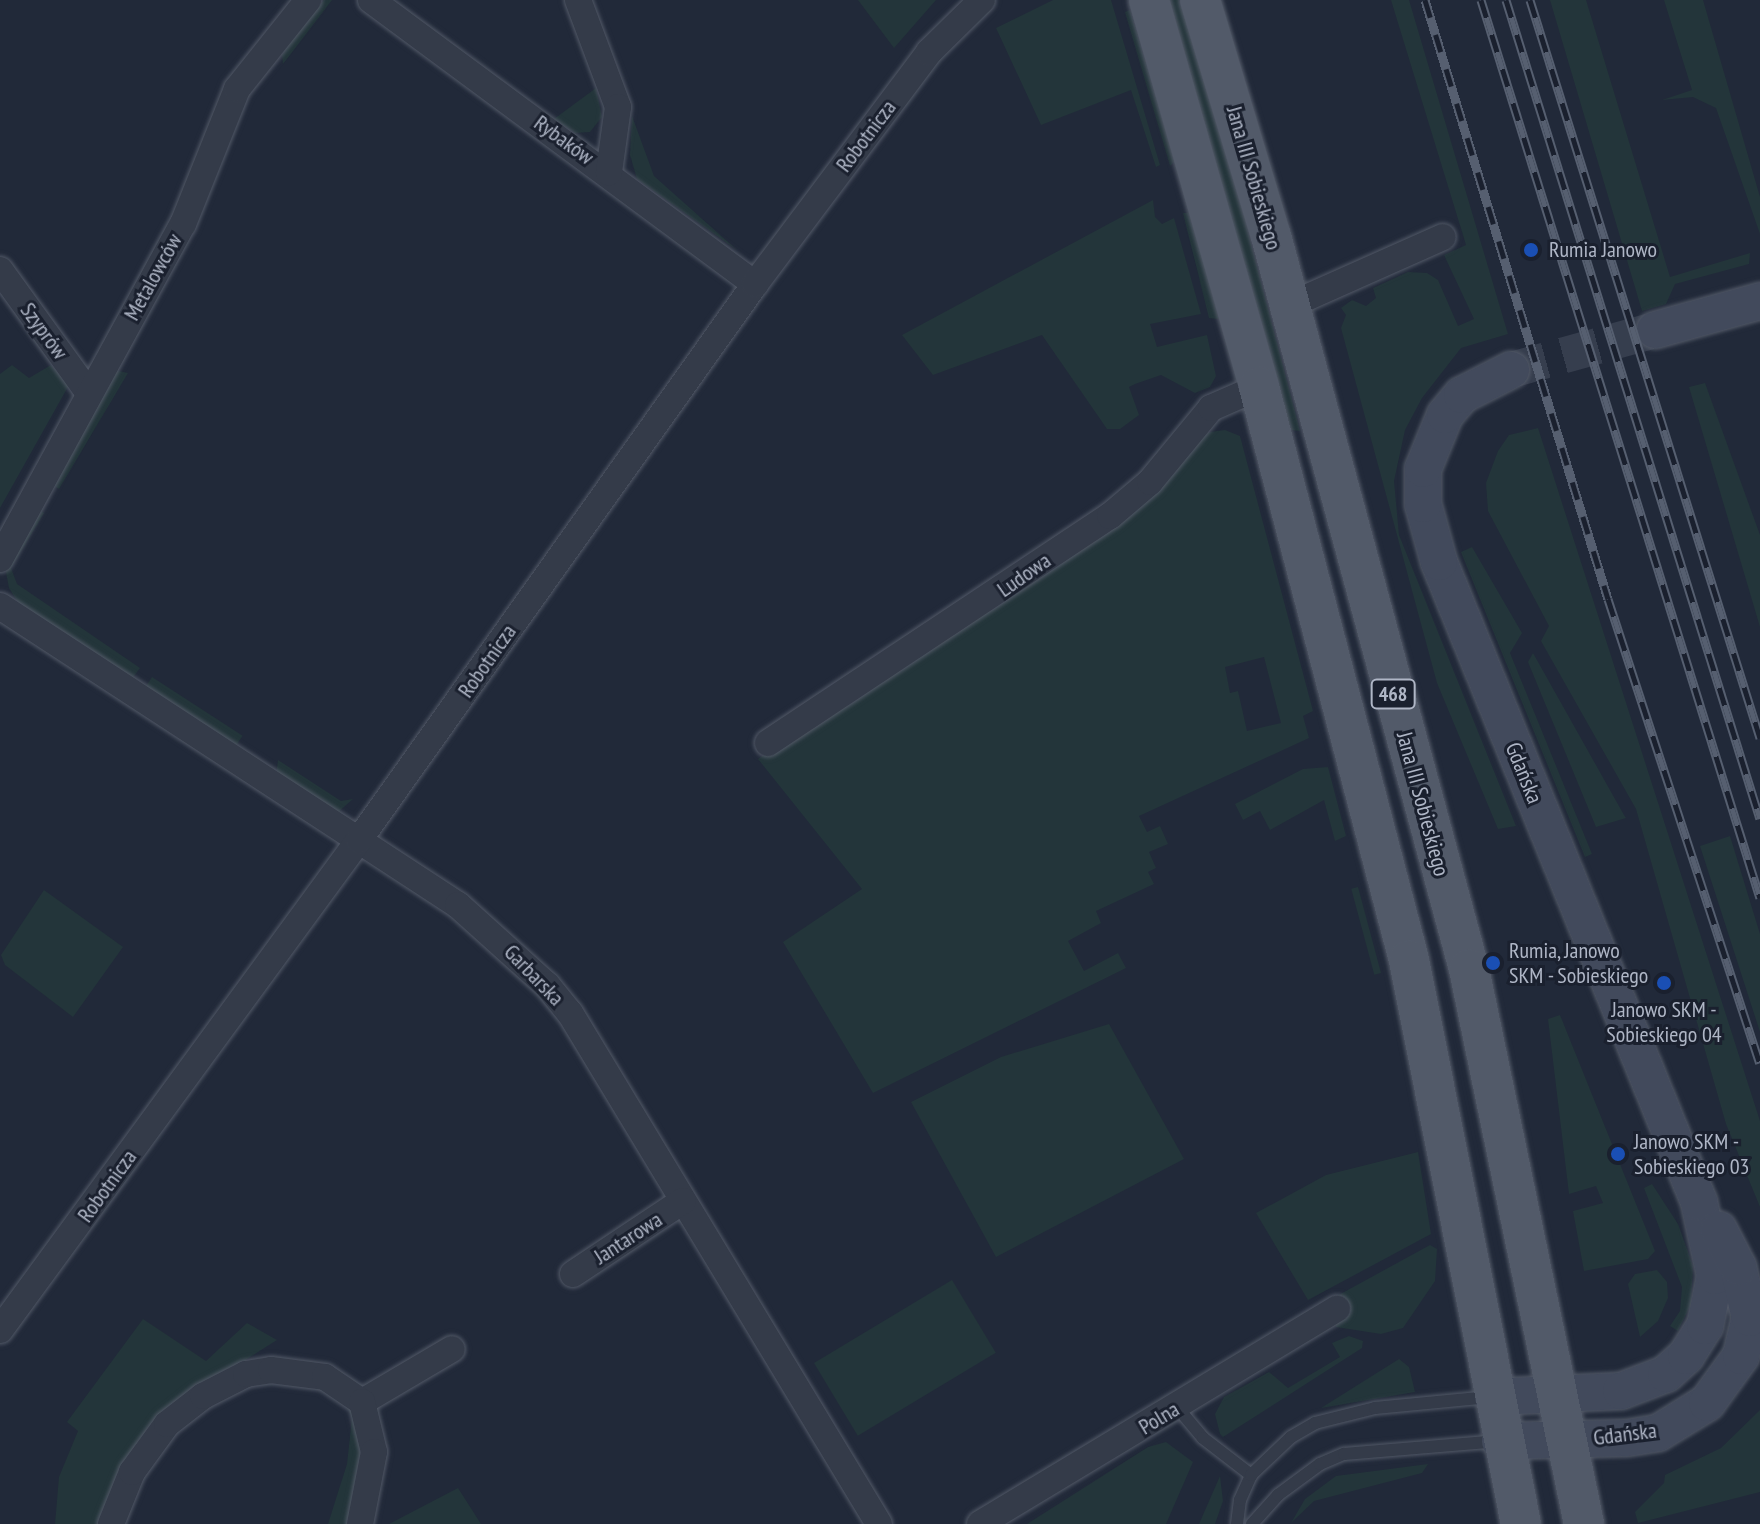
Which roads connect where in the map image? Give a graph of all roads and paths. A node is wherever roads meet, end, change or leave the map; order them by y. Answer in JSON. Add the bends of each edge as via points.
{"nodes":[{"id":1,"x":308,"y":0,"type":"edge"},
{"id":2,"x":371,"y":0,"type":"edge"},
{"id":3,"x":578,"y":0,"type":"edge"},
{"id":4,"x":982,"y":0,"type":"edge"},
{"id":5,"x":1149,"y":0,"type":"edge"},
{"id":6,"x":1200,"y":0,"type":"edge"},
{"id":7,"x":609,"y":172,"type":"junction"},
{"id":8,"x":1443,"y":237,"type":"dead end"},
{"id":9,"x":0,"y":270,"type":"edge"},
{"id":10,"x":755,"y":284,"type":"junction"},
{"id":11,"x":1760,"y":301,"type":"edge"},
{"id":12,"x":1290,"y":305,"type":"junction"},
{"id":13,"x":1655,"y":330,"type":"tunnel mouth"},
{"id":14,"x":1511,"y":370,"type":"tunnel mouth"},
{"id":15,"x":1259,"y":387,"type":"junction"},
{"id":16,"x":88,"y":392,"type":"junction"},
{"id":17,"x":0,"y":559,"type":"edge"},
{"id":18,"x":0,"y":606,"type":"edge"},
{"id":19,"x":768,"y":743,"type":"dead end"},
{"id":20,"x":359,"y":840,"type":"junction"},
{"id":21,"x":683,"y":1201,"type":"junction"},
{"id":22,"x":1699,"y":1202,"type":"junction"},
{"id":23,"x":573,"y":1274,"type":"dead end"},
{"id":24,"x":1337,"y":1309,"type":"dead end"},
{"id":25,"x":0,"y":1330,"type":"edge"},
{"id":26,"x":452,"y":1349,"type":"dead end"},
{"id":27,"x":1556,"y":1394,"type":"junction"},
{"id":28,"x":1493,"y":1397,"type":"junction"},
{"id":29,"x":362,"y":1402,"type":"junction"},
{"id":30,"x":1177,"y":1407,"type":"junction"},
{"id":31,"x":1565,"y":1439,"type":"junction"},
{"id":32,"x":1500,"y":1441,"type":"junction"},
{"id":33,"x":1251,"y":1475,"type":"junction"},
{"id":34,"x":111,"y":1524,"type":"edge"},
{"id":35,"x":360,"y":1524,"type":"edge"},
{"id":36,"x":879,"y":1524,"type":"edge"},
{"id":37,"x":980,"y":1524,"type":"edge"},
{"id":38,"x":1237,"y":1524,"type":"edge"},
{"id":39,"x":1252,"y":1524,"type":"edge"},
{"id":40,"x":1521,"y":1524,"type":"edge"},
{"id":41,"x":1584,"y":1524,"type":"edge"}],
"edges":[{"from":1,"to":16,"type":"street","name":"Metalowców","via":[[237,89],[183,224]]},
{"from":2,"to":7,"type":"street","name":"Rybaków"},
{"from":3,"to":7,"type":"street","via":[[618,107]]},
{"from":4,"to":10,"type":"street","name":"Robotnicza","via":[[929,52]]},
{"from":5,"to":15,"type":"main road","number":"468"},
{"from":6,"to":12,"type":"main road","name":"Jana III Sobieskiego","number":"468"},
{"from":7,"to":10,"type":"street","name":"Rybaków"},
{"from":8,"to":12,"type":"street"},
{"from":9,"to":16,"type":"street","name":"Szyprów"},
{"from":10,"to":20,"type":"street","name":"Robotnicza"},
{"from":11,"to":13,"type":"main road"},
{"from":12,"to":27,"type":"main road","name":"Jana III Sobieskiego","number":"468","via":[[1469,969]]},
{"from":14,"to":22,"type":"main road","name":"Gdańska","via":[[1462,395],[1445,415],[1423,469],[1423,504],[1439,562]]},
{"from":15,"to":19,"type":"street","name":"Ludowa","via":[[1211,408],[1150,482],[1110,516]]},
{"from":15,"to":28,"type":"main road","number":"468","via":[[1409,960]]},
{"from":16,"to":17,"type":"street","name":"Metalowców"},
{"from":18,"to":20,"type":"street","name":"Garbarska"},
{"from":20,"to":21,"type":"street","name":"Garbarska","via":[[458,905],[547,985],[570,1013]]},
{"from":20,"to":25,"type":"street","name":"Robotnicza"},
{"from":21,"to":23,"type":"street","name":"Jantarowa"},
{"from":21,"to":36,"type":"street","name":"Garbarska"},
{"from":22,"to":27,"type":"main road","name":"Gdańska","via":[[1715,1276],[1712,1307],[1686,1356],[1666,1374],[1621,1391]]},
{"from":22,"to":31,"type":"main road","name":"Gdańska","via":[[1722,1234],[1747,1293],[1746,1338],[1731,1374],[1707,1403],[1658,1433]]},
{"from":24,"to":30,"type":"street","name":"Polna"},
{"from":26,"to":29,"type":"street"},
{"from":27,"to":28,"type":"main road","name":"Gdańska"},
{"from":27,"to":31,"type":"main road","name":"Jana III Sobieskiego","number":"468"},
{"from":28,"to":32,"type":"main road","number":"468"},
{"from":28,"to":33,"type":"lane","via":[[1375,1408],[1315,1423],[1291,1437]]},
{"from":29,"to":34,"type":"street","via":[[348,1388],[299,1370],[246,1374],[203,1396],[167,1424],[132,1472]]},
{"from":29,"to":35,"type":"street","via":[[374,1452]]},
{"from":30,"to":33,"type":"lane","via":[[1203,1438]]},
{"from":30,"to":37,"type":"street","name":"Polna"},
{"from":31,"to":32,"type":"main road","name":"Gdańska"},
{"from":31,"to":41,"type":"main road","name":"Jana III Sobieskiego","number":"468"},
{"from":32,"to":39,"type":"lane","via":[[1344,1454],[1278,1495]]},
{"from":32,"to":40,"type":"main road","number":"468"},
{"from":33,"to":38,"type":"lane"}]}
